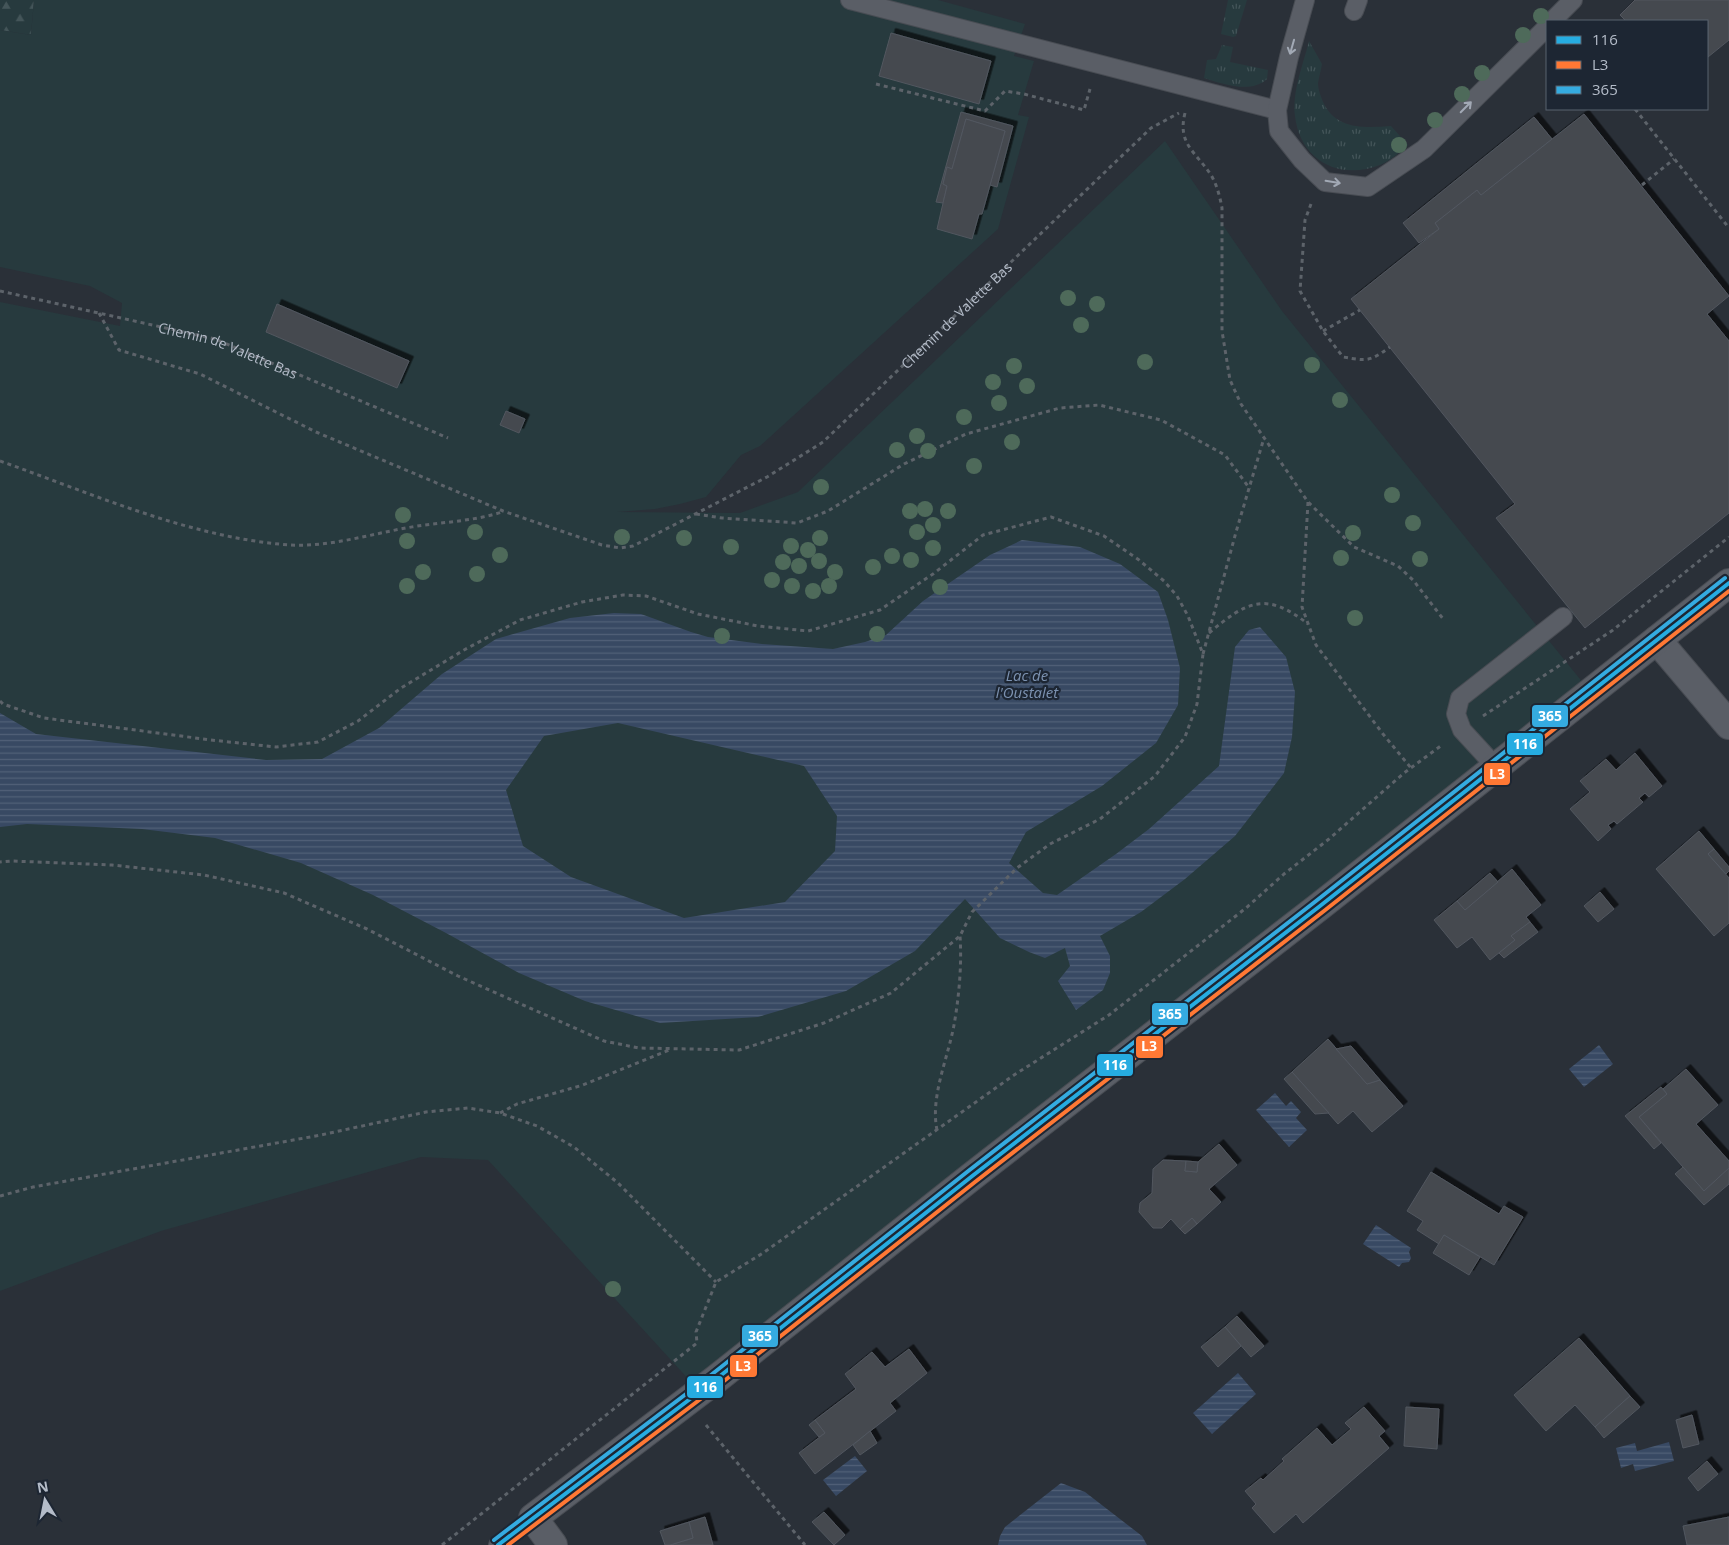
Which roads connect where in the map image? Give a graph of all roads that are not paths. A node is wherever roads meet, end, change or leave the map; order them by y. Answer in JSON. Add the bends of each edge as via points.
{"nodes":[{"id":1,"x":850,"y":0,"type":"edge"},
{"id":2,"x":1305,"y":0,"type":"edge"},
{"id":3,"x":1574,"y":0,"type":"edge"},
{"id":4,"x":1553,"y":20,"type":"edge"},
{"id":5,"x":1546,"y":28,"type":"edge"},
{"id":6,"x":1277,"y":110,"type":"junction"},
{"id":7,"x":1729,"y":583,"type":"edge"},
{"id":8,"x":1563,"y":617,"type":"dead end"},
{"id":9,"x":1657,"y":640,"type":"junction"},
{"id":10,"x":1729,"y":725,"type":"edge"},
{"id":11,"x":1496,"y":767,"type":"junction"},
{"id":12,"x":533,"y":1518,"type":"junction"},
{"id":13,"x":498,"y":1545,"type":"edge"},
{"id":14,"x":552,"y":1545,"type":"edge"}],
"edges":[{"from":1,"to":6,"type":"lane"},
{"from":2,"to":6,"type":"lane","one_way":true},
{"from":3,"to":4,"type":"lane"},
{"from":6,"to":5,"type":"lane","one_way":true,"via":[[1279,131],[1325,182],[1368,187],[1424,149]]},
{"from":7,"to":9,"type":"street"},
{"from":8,"to":11,"type":"lane","via":[[1460,698],[1456,714],[1462,730]]},
{"from":9,"to":10,"type":"street"},
{"from":9,"to":11,"type":"street"},
{"from":11,"to":12,"type":"street"},
{"from":12,"to":13,"type":"lane"},
{"from":12,"to":14,"type":"street"}]}
